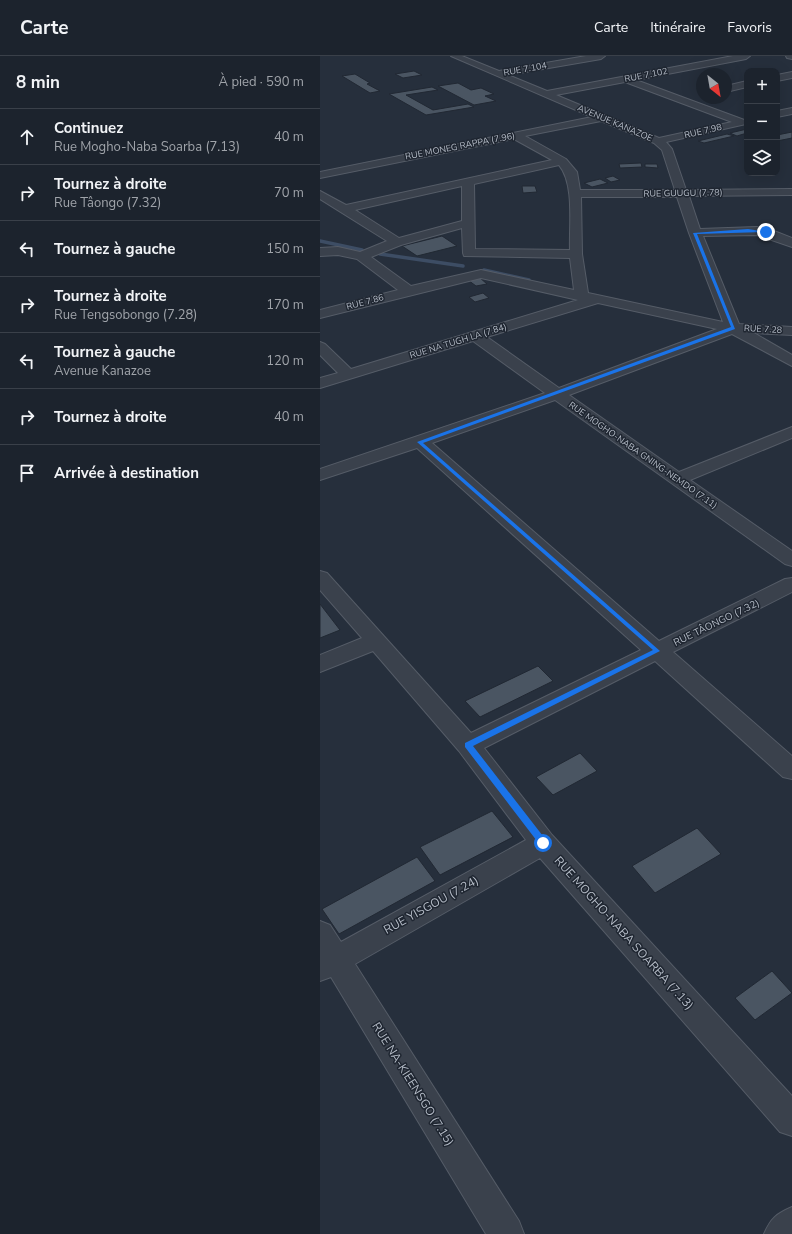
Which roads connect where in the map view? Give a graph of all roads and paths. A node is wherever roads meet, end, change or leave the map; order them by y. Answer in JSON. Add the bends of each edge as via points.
{"nodes":[{"id":1,"x":455,"y":56,"type":"edge"},
{"id":2,"x":600,"y":56,"type":"edge"},
{"id":3,"x":746,"y":56,"type":"edge"},
{"id":4,"x":497,"y":74,"type":"junction"},
{"id":5,"x":792,"y":75,"type":"edge"},
{"id":6,"x":780,"y":77,"type":"edge"},
{"id":7,"x":626,"y":79,"type":"junction"},
{"id":8,"x":744,"y":85,"type":"edge"},
{"id":9,"x":732,"y":88,"type":"edge"},
{"id":10,"x":546,"y":94,"type":"junction"},
{"id":11,"x":696,"y":95,"type":"dead end"},
{"id":12,"x":678,"y":98,"type":"junction"},
{"id":13,"x":792,"y":111,"type":"edge"},
{"id":14,"x":780,"y":113,"type":"edge"},
{"id":15,"x":601,"y":118,"type":"junction"},
{"id":16,"x":744,"y":122,"type":"edge"},
{"id":17,"x":515,"y":135,"type":"junction"},
{"id":18,"x":658,"y":141,"type":"junction"},
{"id":19,"x":562,"y":161,"type":"junction"},
{"id":20,"x":320,"y":175,"type":"edge"},
{"id":21,"x":468,"y":182,"type":"junction"},
{"id":22,"x":792,"y":192,"type":"edge"},
{"id":23,"x":320,"y":194,"type":"edge"},
{"id":24,"x":575,"y":194,"type":"junction"},
{"id":25,"x":680,"y":194,"type":"junction"},
{"id":26,"x":345,"y":209,"type":"junction"},
{"id":27,"x":468,"y":223,"type":"junction"},
{"id":28,"x":694,"y":233,"type":"junction"},
{"id":29,"x":397,"y":242,"type":"junction"},
{"id":30,"x":792,"y":243,"type":"edge"},
{"id":31,"x":320,"y":252,"type":"edge"},
{"id":32,"x":576,"y":254,"type":"junction"},
{"id":33,"x":361,"y":256,"type":"junction"},
{"id":34,"x":409,"y":291,"type":"junction"},
{"id":35,"x":589,"y":298,"type":"junction"},
{"id":36,"x":320,"y":314,"type":"edge"},
{"id":37,"x":733,"y":328,"type":"junction"},
{"id":38,"x":792,"y":331,"type":"edge"},
{"id":39,"x":475,"y":336,"type":"junction"},
{"id":40,"x":320,"y":347,"type":"edge"},
{"id":41,"x":792,"y":361,"type":"edge"},
{"id":42,"x":348,"y":374,"type":"junction"},
{"id":43,"x":320,"y":383,"type":"edge"},
{"id":44,"x":556,"y":394,"type":"junction"},
{"id":45,"x":792,"y":432,"type":"edge"},
{"id":46,"x":420,"y":442,"type":"junction"},
{"id":47,"x":320,"y":475,"type":"edge"},
{"id":48,"x":676,"y":479,"type":"junction"},
{"id":49,"x":792,"y":560,"type":"edge"},
{"id":50,"x":320,"y":577,"type":"edge"},
{"id":51,"x":792,"y":584,"type":"edge"},
{"id":52,"x":376,"y":642,"type":"junction"},
{"id":53,"x":657,"y":651,"type":"junction"},
{"id":54,"x":320,"y":664,"type":"edge"},
{"id":55,"x":468,"y":745,"type":"junction"},
{"id":56,"x":792,"y":770,"type":"edge"},
{"id":57,"x":543,"y":843,"type":"junction"},
{"id":58,"x":325,"y":953,"type":"edge"},
{"id":59,"x":792,"y":1120,"type":"edge"},
{"id":60,"x":792,"y":1225,"type":"edge"},
{"id":61,"x":506,"y":1234,"type":"edge"},
{"id":62,"x":782,"y":1234,"type":"edge"}],
"edges":[{"from":1,"to":4,"type":"street","name":"AVENUE KANAZOE"},
{"from":2,"to":4,"type":"street","name":"RUE 7.104"},
{"from":3,"to":7,"type":"street","name":"RUE 7.102"},
{"from":4,"to":10,"type":"street","name":"AVENUE KANAZOE"},
{"from":5,"to":6,"type":"street"},
{"from":7,"to":10,"type":"street","name":"RUE 7.102"},
{"from":7,"to":12,"type":"street"},
{"from":8,"to":9,"type":"street"},
{"from":10,"to":15,"type":"street","name":"AVENUE KANAZOE"},
{"from":11,"to":12,"type":"street"},
{"from":12,"to":16,"type":"street"},
{"from":13,"to":14,"type":"street"},
{"from":15,"to":17,"type":"street","name":"RUE MONEG RAPPA (7.96)"},
{"from":15,"to":18,"type":"street","name":"AVENUE KANAZOE"},
{"from":16,"to":18,"type":"street","name":"RUE 7.98"},
{"from":17,"to":19,"type":"street"},
{"from":17,"to":20,"type":"street","name":"RUE MONEG RAPPA (7.96)"},
{"from":18,"to":25,"type":"street","name":"AVENUE KANAZOE","via":[[667,149]]},
{"from":19,"to":21,"type":"street"},
{"from":19,"to":24,"type":"street","via":[[571,172]]},
{"from":21,"to":26,"type":"street"},
{"from":21,"to":27,"type":"street"},
{"from":22,"to":25,"type":"street","name":"RUE GUUGU (7.78)"},
{"from":23,"to":26,"type":"street"},
{"from":24,"to":25,"type":"street","name":"RUE GUUGU (7.78)"},
{"from":24,"to":32,"type":"street"},
{"from":25,"to":28,"type":"street","name":"AVENUE KANAZOE"},
{"from":26,"to":29,"type":"street"},
{"from":27,"to":29,"type":"street"},
{"from":27,"to":32,"type":"street","via":[[468,252],[471,254]]},
{"from":28,"to":30,"type":"street","via":[[757,231]]},
{"from":28,"to":37,"type":"street","name":"AVENUE KANAZOE"},
{"from":29,"to":33,"type":"street"},
{"from":31,"to":33,"type":"street","via":[[338,251]]},
{"from":32,"to":35,"type":"street"},
{"from":33,"to":34,"type":"street"},
{"from":34,"to":35,"type":"street","name":"RUE 7.86","via":[[481,274]]},
{"from":34,"to":36,"type":"street","name":"RUE 7.86"},
{"from":35,"to":37,"type":"street","name":"RUE 7.86"},
{"from":35,"to":39,"type":"street","name":"RUE NA TUGH LA (7.84)"},
{"from":37,"to":38,"type":"street","name":"RUE 7.28"},
{"from":37,"to":41,"type":"street"},
{"from":37,"to":44,"type":"street"},
{"from":39,"to":42,"type":"street","name":"RUE NA TUGH LA (7.84)"},
{"from":39,"to":44,"type":"street","name":"RUE MOGHO-NABA GNING-NEMDO (7.11)"},
{"from":40,"to":42,"type":"street"},
{"from":42,"to":43,"type":"street","name":"RUE NA TUGH LA (7.84)"},
{"from":44,"to":46,"type":"street"},
{"from":44,"to":48,"type":"street","name":"RUE MOGHO-NABA GNING-NEMDO (7.11)"},
{"from":45,"to":48,"type":"street"},
{"from":46,"to":47,"type":"street"},
{"from":46,"to":53,"type":"street"},
{"from":48,"to":49,"type":"street","name":"RUE MOGHO-NABA GNING-NEMDO (7.11)"},
{"from":50,"to":52,"type":"street","name":"RUE MOGHO-NABA SOARBA (7.13)"},
{"from":51,"to":53,"type":"street","name":"RUE TÂONGO (7.32)"},
{"from":52,"to":54,"type":"street"},
{"from":52,"to":55,"type":"street","name":"RUE MOGHO-NABA SOARBA (7.13)"},
{"from":53,"to":55,"type":"street","name":"RUE TÂONGO (7.32)"},
{"from":53,"to":56,"type":"street"},
{"from":55,"to":57,"type":"street","name":"RUE MOGHO-NABA SOARBA (7.13)"},
{"from":57,"to":58,"type":"street","name":"RUE YISGOU (7.24)"},
{"from":57,"to":59,"type":"street","name":"RUE MOGHO-NABA SOARBA (7.13)"},
{"from":58,"to":61,"type":"street","name":"RUE NA-KIEENSGO (7.15)"},
{"from":60,"to":62,"type":"street"}]}
